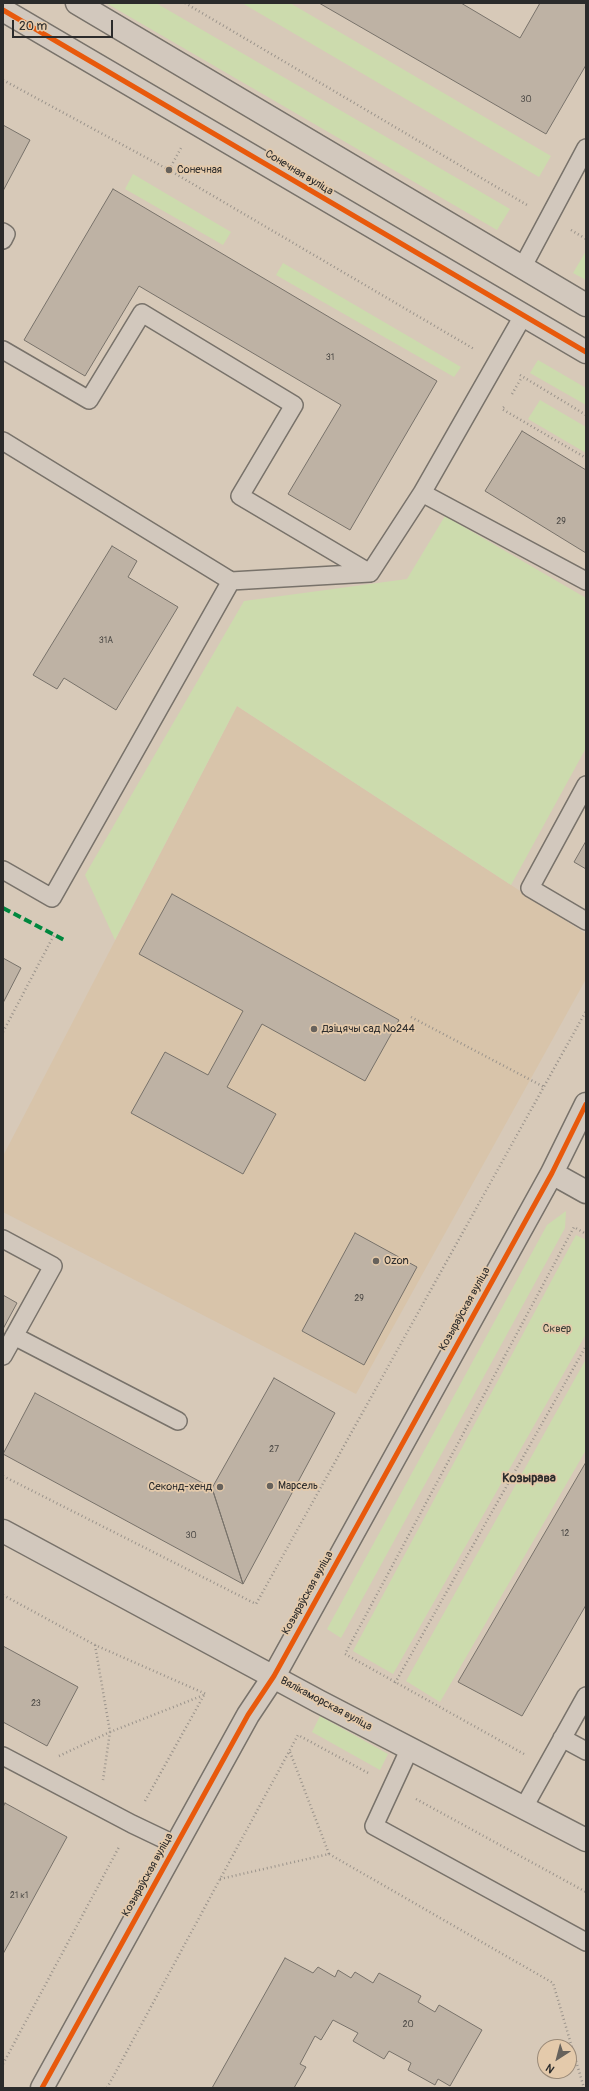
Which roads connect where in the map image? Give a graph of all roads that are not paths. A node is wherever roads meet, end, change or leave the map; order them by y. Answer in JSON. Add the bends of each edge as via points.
{"nodes":[{"id":1,"x":77,"y":3,"type":"edge"},
{"id":2,"x":3,"y":10,"type":"edge"},
{"id":3,"x":586,"y":148,"type":"edge"},
{"id":4,"x":3,"y":232,"type":"edge"},
{"id":5,"x":3,"y":240,"type":"edge"},
{"id":6,"x":522,"y":268,"type":"junction"},
{"id":7,"x":586,"y":305,"type":"edge"},
{"id":8,"x":523,"y":316,"type":"junction"},
{"id":9,"x":3,"y":350,"type":"edge"},
{"id":10,"x":586,"y":352,"type":"edge"},
{"id":11,"x":3,"y":441,"type":"edge"},
{"id":12,"x":422,"y":493,"type":"junction"},
{"id":13,"x":370,"y":573,"type":"junction"},
{"id":14,"x":231,"y":581,"type":"junction"},
{"id":15,"x":586,"y":581,"type":"edge"},
{"id":16,"x":586,"y":785,"type":"edge"},
{"id":17,"x":3,"y":870,"type":"edge"},
{"id":18,"x":586,"y":921,"type":"edge"},
{"id":19,"x":586,"y":1104,"type":"edge"},
{"id":20,"x":552,"y":1173,"type":"junction"},
{"id":21,"x":586,"y":1192,"type":"edge"},
{"id":22,"x":3,"y":1239,"type":"edge"},
{"id":23,"x":14,"y":1336,"type":"junction"},
{"id":24,"x":3,"y":1356,"type":"edge"},
{"id":25,"x":178,"y":1421,"type":"dead end"},
{"id":26,"x":3,"y":1531,"type":"edge"},
{"id":27,"x":274,"y":1676,"type":"junction"},
{"id":28,"x":586,"y":1696,"type":"edge"},
{"id":29,"x":562,"y":1738,"type":"junction"},
{"id":30,"x":410,"y":1748,"type":"junction"},
{"id":31,"x":586,"y":1751,"type":"edge"},
{"id":32,"x":3,"y":1756,"type":"edge"},
{"id":33,"x":524,"y":1807,"type":"junction"},
{"id":34,"x":586,"y":1840,"type":"edge"},
{"id":35,"x":176,"y":1844,"type":"junction"},
{"id":36,"x":586,"y":1942,"type":"edge"},
{"id":37,"x":42,"y":2088,"type":"edge"}],
"edges":[{"from":1,"to":6,"type":"street"},
{"from":2,"to":8,"type":"street","name":"Сонечная вуліца"},
{"from":3,"to":6,"type":"lane"},
{"from":4,"to":5,"type":"lane","via":[[6,234]]},
{"from":6,"to":7,"type":"street"},
{"from":8,"to":10,"type":"street","name":"Сонечная вуліца"},
{"from":8,"to":12,"type":"lane"},
{"from":9,"to":13,"type":"lane","via":[[88,400],[142,313],[294,405],[240,496]]},
{"from":11,"to":14,"type":"lane"},
{"from":12,"to":13,"type":"lane"},
{"from":12,"to":15,"type":"lane"},
{"from":13,"to":14,"type":"lane"},
{"from":14,"to":17,"type":"lane","via":[[52,898]]},
{"from":16,"to":18,"type":"lane","via":[[530,888]]},
{"from":19,"to":20,"type":"street","name":"Козыраўская вуліца"},
{"from":20,"to":21,"type":"street"},
{"from":20,"to":27,"type":"street","name":"Козыраўская вуліца"},
{"from":22,"to":23,"type":"lane","via":[[53,1266]]},
{"from":23,"to":24,"type":"lane"},
{"from":23,"to":25,"type":"lane"},
{"from":26,"to":27,"type":"street","name":"Вялікаморская вуліца"},
{"from":27,"to":30,"type":"street","name":"Вялікаморская вуліца"},
{"from":27,"to":35,"type":"street","name":"Козыраўская вуліца","via":[[248,1715]]},
{"from":28,"to":29,"type":"lane"},
{"from":29,"to":31,"type":"lane"},
{"from":29,"to":33,"type":"lane"},
{"from":30,"to":33,"type":"street","name":"Вялікаморская вуліца"},
{"from":30,"to":36,"type":"lane","via":[[374,1826]]},
{"from":32,"to":35,"type":"lane","via":[[132,1824]]},
{"from":33,"to":34,"type":"street","name":"Вялікаморская вуліца"},
{"from":35,"to":37,"type":"street","name":"Козыраўская вуліца"}]}
